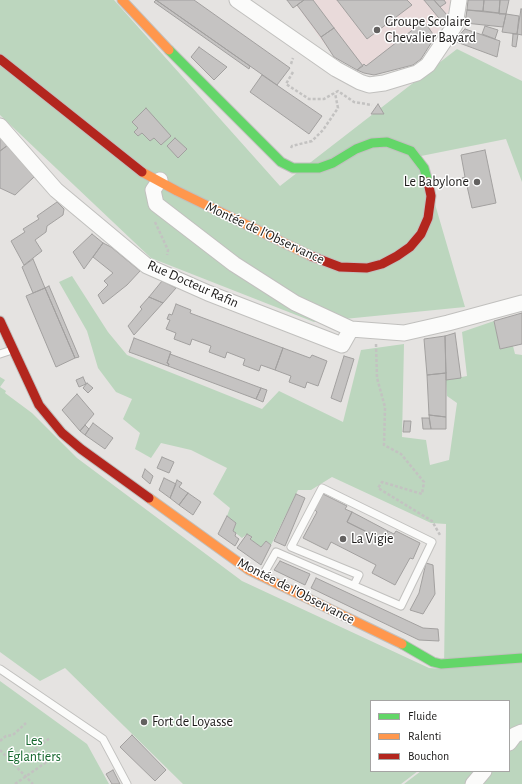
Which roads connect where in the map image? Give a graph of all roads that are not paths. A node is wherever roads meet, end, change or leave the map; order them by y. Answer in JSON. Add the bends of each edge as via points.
{"nodes":[{"id":1,"x":122,"y":0,"type":"edge"},
{"id":2,"x":237,"y":0,"type":"edge"},
{"id":3,"x":459,"y":0,"type":"edge"},
{"id":4,"x":0,"y":59,"type":"edge"},
{"id":5,"x":0,"y":126,"type":"edge"},
{"id":6,"x":160,"y":180,"type":"junction"},
{"id":7,"x":522,"y":303,"type":"edge"},
{"id":8,"x":0,"y":321,"type":"edge"},
{"id":9,"x":351,"y":329,"type":"junction"},
{"id":10,"x":12,"y":350,"type":"junction"},
{"id":11,"x":0,"y":354,"type":"edge"},
{"id":12,"x":262,"y":576,"type":"junction"},
{"id":13,"x":354,"y":585,"type":"junction"},
{"id":14,"x":522,"y":658,"type":"edge"},
{"id":15,"x":0,"y":669,"type":"edge"},
{"id":16,"x":522,"y":732,"type":"edge"},
{"id":17,"x":510,"y":742,"type":"edge"},
{"id":18,"x":483,"y":772,"type":"edge"},
{"id":19,"x":127,"y":784,"type":"edge"},
{"id":20,"x":473,"y":784,"type":"edge"}],
"edges":[{"from":1,"to":6,"type":"street","name":"Montée de l'Observance","via":[[281,162],[293,168],[319,168],[356,149],[372,143],[387,142],[403,147],[418,159],[428,180],[431,196],[428,218],[421,234],[410,247],[382,264],[354,268],[319,260],[177,191]]},
{"from":2,"to":3,"type":"street","via":[[336,69],[369,84],[384,83],[417,73],[428,65],[455,24]]},
{"from":4,"to":6,"type":"street","name":"Montée de l'Observance","via":[[137,169]]},
{"from":5,"to":9,"type":"street","name":"Rue Docteur Rafin","via":[[56,190],[147,266],[208,294],[342,345]]},
{"from":6,"to":9,"type":"street","via":[[153,190],[156,204],[168,214],[234,264],[295,303]]},
{"from":7,"to":9,"type":"street","via":[[404,333]]},
{"from":8,"to":10,"type":"street","name":"Montée de l'Observance"},
{"from":10,"to":11,"type":"lane"},
{"from":10,"to":12,"type":"street","name":"Montée de l'Observance","via":[[39,405],[62,434],[249,570]]},
{"from":12,"to":13,"type":"lane","via":[[276,552]]},
{"from":12,"to":14,"type":"street","name":"Montée de l'Observance","via":[[389,636],[433,662],[441,664]]},
{"from":13,"to":13,"type":"lane","via":[[401,606],[432,542],[322,488],[291,547],[359,575]]},
{"from":15,"to":19,"type":"lane","via":[[103,739]]},
{"from":16,"to":17,"type":"street","via":[[515,735]]},
{"from":18,"to":20,"type":"street"}]}
